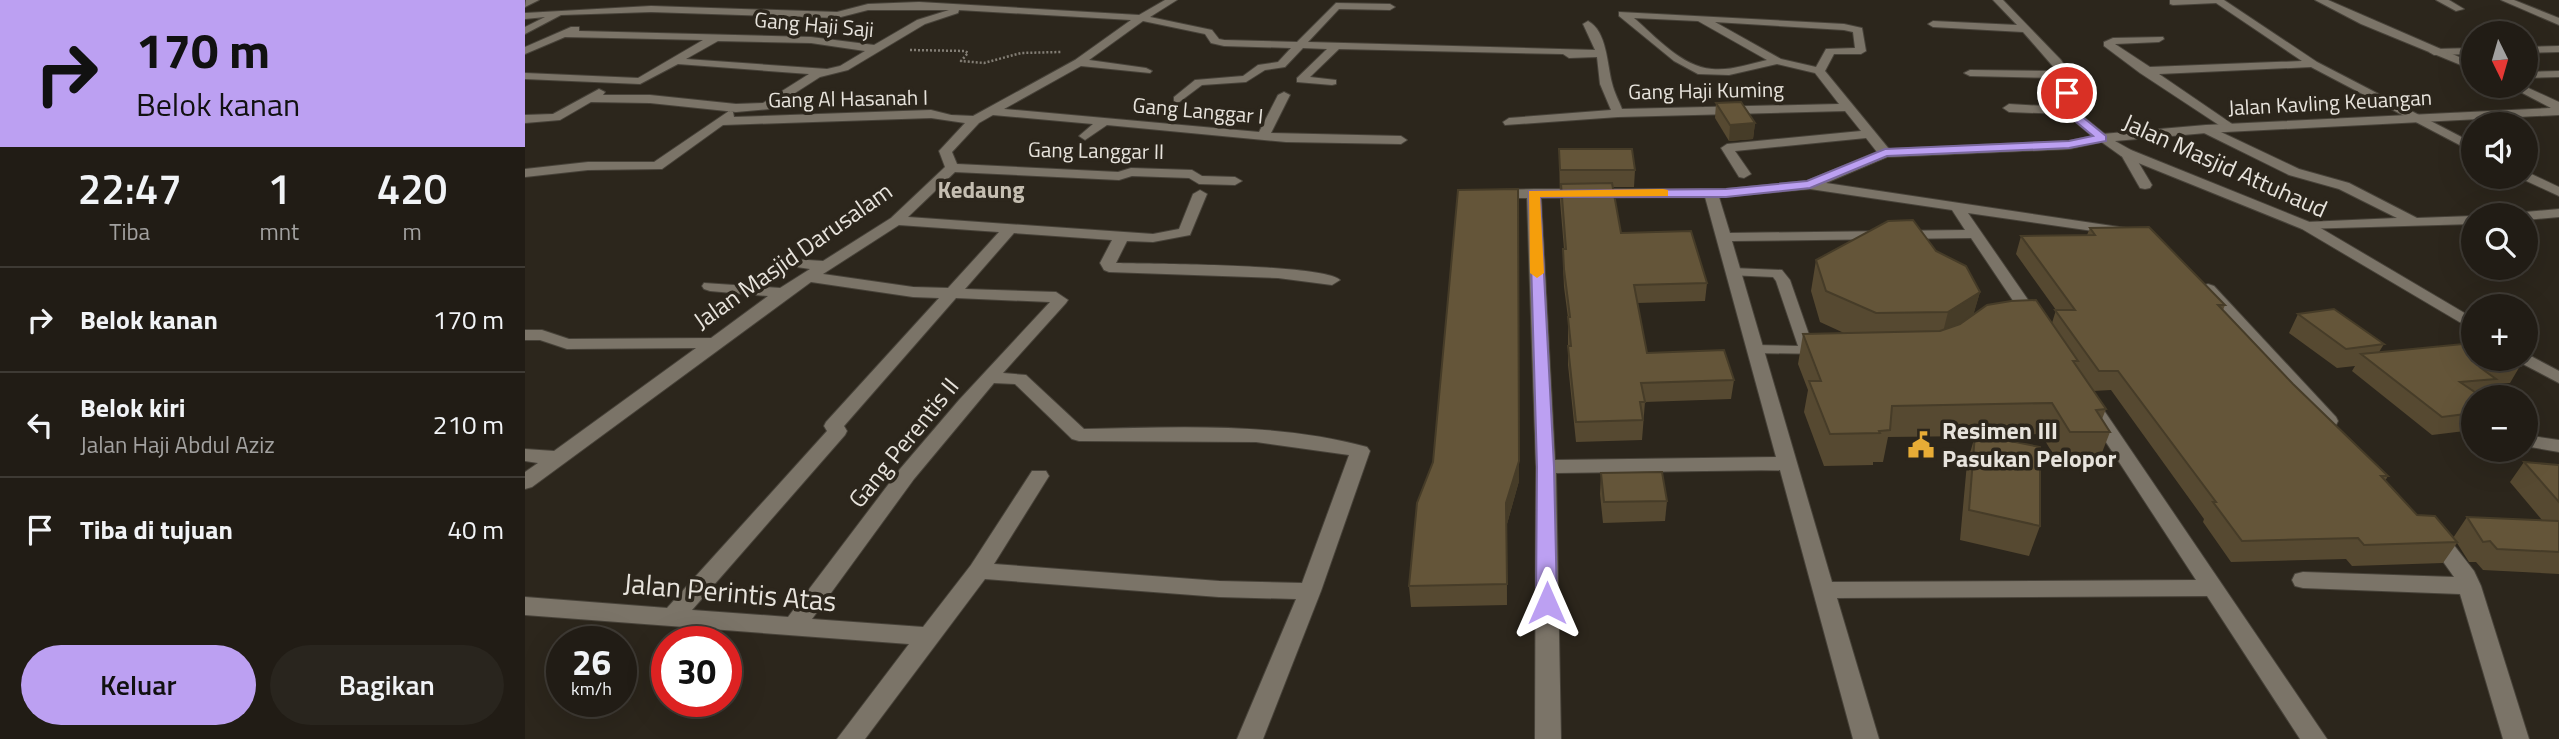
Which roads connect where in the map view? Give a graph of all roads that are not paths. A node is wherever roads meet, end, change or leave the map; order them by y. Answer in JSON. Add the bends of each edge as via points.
{"nodes":[{"id":1,"x":534,"y":0,"type":"edge"},
{"id":2,"x":585,"y":0,"type":"edge"},
{"id":3,"x":668,"y":0,"type":"edge"},
{"id":4,"x":1050,"y":0,"type":"edge"},
{"id":5,"x":1172,"y":0,"type":"edge"},
{"id":6,"x":1998,"y":0,"type":"edge"},
{"id":7,"x":2218,"y":0,"type":"edge"},
{"id":8,"x":2320,"y":0,"type":"edge"},
{"id":9,"x":2441,"y":0,"type":"edge"},
{"id":10,"x":2506,"y":0,"type":"edge"},
{"id":11,"x":2173,"y":2,"type":"dead end"},
{"id":12,"x":525,"y":4,"type":"edge"},
{"id":13,"x":955,"y":5,"type":"edge"},
{"id":14,"x":1390,"y":7,"type":"dead end"},
{"id":15,"x":616,"y":9,"type":"junction"},
{"id":16,"x":651,"y":9,"type":"junction"},
{"id":17,"x":2459,"y":9,"type":"dead end"},
{"id":18,"x":561,"y":12,"type":"junction"},
{"id":19,"x":737,"y":13,"type":"junction"},
{"id":20,"x":1030,"y":13,"type":"junction"},
{"id":21,"x":525,"y":16,"type":"edge"},
{"id":22,"x":1699,"y":17,"type":"junction"},
{"id":23,"x":1141,"y":18,"type":"junction"},
{"id":24,"x":2559,"y":22,"type":"edge"},
{"id":25,"x":1588,"y":24,"type":"dead end"},
{"id":26,"x":1933,"y":24,"type":"dead end"},
{"id":27,"x":2027,"y":29,"type":"junction"},
{"id":28,"x":525,"y":31,"type":"edge"},
{"id":29,"x":565,"y":34,"type":"junction"},
{"id":30,"x":689,"y":37,"type":"junction"},
{"id":31,"x":715,"y":38,"type":"junction"},
{"id":32,"x":2159,"y":39,"type":"dead end"},
{"id":33,"x":1302,"y":45,"type":"junction"},
{"id":34,"x":1336,"y":46,"type":"junction"},
{"id":35,"x":2559,"y":49,"type":"edge"},
{"id":36,"x":877,"y":50,"type":"junction"},
{"id":37,"x":2538,"y":50,"type":"edge"},
{"id":38,"x":525,"y":51,"type":"edge"},
{"id":39,"x":2461,"y":51,"type":"edge"},
{"id":40,"x":2434,"y":52,"type":"junction"},
{"id":41,"x":1602,"y":53,"type":"junction"},
{"id":42,"x":2543,"y":60,"type":"dead end"},
{"id":43,"x":1079,"y":61,"type":"junction"},
{"id":44,"x":1777,"y":61,"type":"junction"},
{"id":45,"x":682,"y":62,"type":"dead end"},
{"id":46,"x":2461,"y":63,"type":"edge"},
{"id":47,"x":2313,"y":64,"type":"junction"},
{"id":48,"x":2559,"y":67,"type":"edge"},
{"id":49,"x":1146,"y":71,"type":"dead end"},
{"id":50,"x":1819,"y":71,"type":"junction"},
{"id":51,"x":2144,"y":71,"type":"junction"},
{"id":52,"x":826,"y":72,"type":"junction"},
{"id":53,"x":1970,"y":73,"type":"dead end"},
{"id":54,"x":2559,"y":74,"type":"edge"},
{"id":55,"x":2066,"y":75,"type":"junction"},
{"id":56,"x":2538,"y":75,"type":"edge"},
{"id":57,"x":525,"y":76,"type":"edge"},
{"id":58,"x":542,"y":77,"type":"junction"},
{"id":59,"x":617,"y":81,"type":"junction"},
{"id":60,"x":1332,"y":82,"type":"dead end"},
{"id":61,"x":525,"y":85,"type":"edge"},
{"id":62,"x":1284,"y":95,"type":"dead end"},
{"id":63,"x":588,"y":98,"type":"junction"},
{"id":64,"x":2538,"y":98,"type":"edge"},
{"id":65,"x":1178,"y":99,"type":"dead end"},
{"id":66,"x":1849,"y":107,"type":"junction"},
{"id":67,"x":736,"y":108,"type":"junction"},
{"id":68,"x":2009,"y":108,"type":"dead end"},
{"id":69,"x":2559,"y":109,"type":"edge"},
{"id":70,"x":992,"y":111,"type":"junction"},
{"id":71,"x":2069,"y":111,"type":"junction"},
{"id":72,"x":1618,"y":113,"type":"junction"},
{"id":73,"x":2417,"y":118,"type":"junction"},
{"id":74,"x":525,"y":119,"type":"edge"},
{"id":75,"x":975,"y":120,"type":"junction"},
{"id":76,"x":721,"y":121,"type":"junction"},
{"id":77,"x":1103,"y":122,"type":"junction"},
{"id":78,"x":1509,"y":122,"type":"dead end"},
{"id":79,"x":2232,"y":128,"type":"junction"},
{"id":80,"x":2206,"y":129,"type":"junction"},
{"id":81,"x":1870,"y":134,"type":"junction"},
{"id":82,"x":1085,"y":136,"type":"dead end"},
{"id":83,"x":1263,"y":136,"type":"junction"},
{"id":84,"x":2102,"y":138,"type":"junction"},
{"id":85,"x":1401,"y":140,"type":"dead end"},
{"id":86,"x":2461,"y":142,"type":"edge"},
{"id":87,"x":1885,"y":153,"type":"junction"},
{"id":88,"x":2126,"y":153,"type":"junction"},
{"id":89,"x":952,"y":167,"type":"junction"},
{"id":90,"x":525,"y":173,"type":"edge"},
{"id":91,"x":1744,"y":174,"type":"dead end"},
{"id":92,"x":1235,"y":181,"type":"dead end"},
{"id":93,"x":2538,"y":182,"type":"edge"},
{"id":94,"x":1810,"y":185,"type":"junction"},
{"id":95,"x":2145,"y":185,"type":"dead end"},
{"id":96,"x":2559,"y":192,"type":"edge"},
{"id":97,"x":1711,"y":193,"type":"junction"},
{"id":98,"x":1200,"y":194,"type":"dead end"},
{"id":99,"x":1481,"y":194,"type":"edge"},
{"id":100,"x":1534,"y":194,"type":"junction"},
{"id":101,"x":1958,"y":209,"type":"junction"},
{"id":102,"x":2559,"y":213,"type":"edge"},
{"id":103,"x":2538,"y":215,"type":"edge"},
{"id":104,"x":2411,"y":220,"type":"junction"},
{"id":105,"x":2461,"y":220,"type":"edge"},
{"id":106,"x":896,"y":221,"type":"junction"},
{"id":107,"x":2307,"y":226,"type":"junction"},
{"id":108,"x":1009,"y":230,"type":"junction"},
{"id":109,"x":1975,"y":234,"type":"junction"},
{"id":110,"x":2141,"y":234,"type":"edge"},
{"id":111,"x":1122,"y":235,"type":"junction"},
{"id":112,"x":1723,"y":236,"type":"junction"},
{"id":113,"x":782,"y":261,"type":"dead end"},
{"id":114,"x":826,"y":266,"type":"junction"},
{"id":115,"x":1733,"y":272,"type":"junction"},
{"id":116,"x":2192,"y":272,"type":"edge"},
{"id":117,"x":810,"y":276,"type":"junction"},
{"id":118,"x":1332,"y":281,"type":"dead end"},
{"id":119,"x":710,"y":286,"type":"dead end"},
{"id":120,"x":783,"y":293,"type":"junction"},
{"id":121,"x":954,"y":293,"type":"junction"},
{"id":122,"x":2461,"y":318,"type":"edge"},
{"id":123,"x":525,"y":335,"type":"edge"},
{"id":124,"x":2047,"y":340,"type":"edge"},
{"id":125,"x":714,"y":343,"type":"junction"},
{"id":126,"x":1755,"y":350,"type":"junction"},
{"id":127,"x":1807,"y":351,"type":"junction"},
{"id":128,"x":1834,"y":351,"type":"edge"},
{"id":129,"x":2538,"y":366,"type":"edge"},
{"id":130,"x":989,"y":377,"type":"junction"},
{"id":131,"x":2559,"y":379,"type":"edge"},
{"id":132,"x":2085,"y":396,"type":"edge"},
{"id":133,"x":2341,"y":433,"type":"edge"},
{"id":134,"x":2538,"y":443,"type":"edge"},
{"id":135,"x":2559,"y":446,"type":"edge"},
{"id":136,"x":525,"y":456,"type":"edge"},
{"id":137,"x":557,"y":458,"type":"junction"},
{"id":138,"x":1787,"y":463,"type":"junction"},
{"id":139,"x":1545,"y":467,"type":"junction"},
{"id":140,"x":1039,"y":476,"type":"dead end"},
{"id":141,"x":525,"y":482,"type":"edge"},
{"id":142,"x":2425,"y":524,"type":"edge"},
{"id":143,"x":979,"y":571,"type":"junction"},
{"id":144,"x":2303,"y":580,"type":"dead end"},
{"id":145,"x":2469,"y":586,"type":"junction"},
{"id":146,"x":2213,"y":588,"type":"junction"},
{"id":147,"x":1823,"y":590,"type":"junction"},
{"id":148,"x":1310,"y":591,"type":"junction"},
{"id":149,"x":525,"y":606,"type":"edge"},
{"id":150,"x":673,"y":617,"type":"junction"},
{"id":151,"x":794,"y":626,"type":"junction"},
{"id":152,"x":930,"y":637,"type":"junction"},
{"id":153,"x":850,"y":739,"type":"edge"},
{"id":154,"x":1250,"y":739,"type":"edge"},
{"id":155,"x":1548,"y":739,"type":"edge"},
{"id":156,"x":1866,"y":739,"type":"edge"},
{"id":157,"x":2314,"y":739,"type":"edge"},
{"id":158,"x":2516,"y":739,"type":"edge"}],
"edges":[{"from":1,"to":12,"type":"street"},
{"from":2,"to":18,"type":"street"},
{"from":3,"to":16,"type":"street"},
{"from":4,"to":20,"type":"street"},
{"from":5,"to":23,"type":"street"},
{"from":6,"to":27,"type":"street"},
{"from":7,"to":11,"type":"street"},
{"from":7,"to":47,"type":"street"},
{"from":8,"to":40,"type":"street","name":"Jalan Kavling Keuangan"},
{"from":9,"to":17,"type":"street"},
{"from":10,"to":24,"type":"street"},
{"from":13,"to":19,"type":"street","via":[[879,6],[837,15]]},
{"from":13,"to":20,"type":"street"},
{"from":13,"to":36,"type":"street"},
{"from":14,"to":33,"type":"street","via":[[1336,6]]},
{"from":15,"to":16,"type":"street"},
{"from":15,"to":18,"type":"street"},
{"from":15,"to":29,"type":"street"},
{"from":16,"to":19,"type":"street"},
{"from":18,"to":21,"type":"street"},
{"from":18,"to":28,"type":"street"},
{"from":19,"to":30,"type":"street"},
{"from":20,"to":23,"type":"street"},
{"from":22,"to":44,"type":"street"},
{"from":22,"to":44,"type":"street","via":[[1623,14],[1682,62],[1702,72]]},
{"from":22,"to":50,"type":"street","via":[[1858,30],[1861,51],[1831,51]]},
{"from":23,"to":33,"type":"street","via":[[1208,32],[1224,43]]},
{"from":23,"to":43,"type":"street"},
{"from":25,"to":41,"type":"street","name":"Gang Haji Kuming"},
{"from":26,"to":27,"type":"street"},
{"from":27,"to":55,"type":"street"},
{"from":29,"to":30,"type":"street","name":"Gang Haji Saji"},
{"from":29,"to":38,"type":"street"},
{"from":30,"to":31,"type":"street","name":"Gang Haji Saji"},
{"from":31,"to":36,"type":"street","name":"Gang Haji Saji","via":[[811,40]]},
{"from":31,"to":59,"type":"street","via":[[640,81]]},
{"from":32,"to":51,"type":"street","via":[[2108,43]]},
{"from":33,"to":34,"type":"street"},
{"from":33,"to":65,"type":"street","via":[[1282,65],[1259,69],[1246,79],[1199,82]]},
{"from":34,"to":41,"type":"street"},
{"from":34,"to":60,"type":"street","via":[[1301,80]]},
{"from":35,"to":37,"type":"street"},
{"from":36,"to":52,"type":"street"},
{"from":39,"to":40,"type":"street"},
{"from":40,"to":46,"type":"street","name":"Jalan Kavling Keuangan"},
{"from":41,"to":72,"type":"street","name":"Gang Haji Kuming","via":[[1606,84]]},
{"from":42,"to":48,"type":"street"},
{"from":43,"to":49,"type":"street"},
{"from":43,"to":70,"type":"street"},
{"from":44,"to":50,"type":"street"},
{"from":45,"to":52,"type":"street"},
{"from":47,"to":51,"type":"street"},
{"from":47,"to":73,"type":"street"},
{"from":50,"to":66,"type":"street"},
{"from":51,"to":79,"type":"street"},
{"from":52,"to":67,"type":"street","via":[[766,106]]},
{"from":53,"to":55,"type":"street"},
{"from":54,"to":56,"type":"street"},
{"from":55,"to":71,"type":"street"},
{"from":57,"to":58,"type":"street"},
{"from":58,"to":59,"type":"street"},
{"from":58,"to":61,"type":"street"},
{"from":59,"to":63,"type":"street"},
{"from":62,"to":83,"type":"street"},
{"from":63,"to":67,"type":"street"},
{"from":63,"to":74,"type":"street","via":[[551,118]]},
{"from":64,"to":69,"type":"street","name":"Jalan Kavling Keuangan"},
{"from":66,"to":72,"type":"street","name":"Gang Haji Kuming"},
{"from":66,"to":81,"type":"street"},
{"from":67,"to":76,"type":"street"},
{"from":68,"to":71,"type":"street"},
{"from":69,"to":73,"type":"street","name":"Jalan Kavling Keuangan"},
{"from":70,"to":75,"type":"street"},
{"from":70,"to":77,"type":"street","name":"Gang Langgar I"},
{"from":71,"to":84,"type":"street","name":"Jalan Masjid Attuhaud"},
{"from":72,"to":78,"type":"street"},
{"from":73,"to":79,"type":"street","name":"Jalan Kavling Keuangan"},
{"from":73,"to":86,"type":"street"},
{"from":75,"to":76,"type":"street","name":"Gang Al Hasanah I","via":[[931,114]]},
{"from":75,"to":89,"type":"street","via":[[945,151]]},
{"from":76,"to":90,"type":"street","via":[[656,166],[587,166]]},
{"from":77,"to":82,"type":"street"},
{"from":77,"to":83,"type":"street","name":"Gang Langgar I"},
{"from":79,"to":80,"type":"street","name":"Jalan Kavling Keuangan"},
{"from":80,"to":84,"type":"street","name":"Jalan Kavling Keuangan"},
{"from":80,"to":104,"type":"street","via":[[2294,172],[2344,186]]},
{"from":81,"to":87,"type":"street"},
{"from":81,"to":91,"type":"street","via":[[1727,148]]},
{"from":83,"to":85,"type":"street","name":"Gang Langgar I"},
{"from":84,"to":87,"type":"street","name":"Jalan Kavling Keuangan","via":[[2069,145]]},
{"from":84,"to":88,"type":"street","name":"Jalan Masjid Attuhaud"},
{"from":87,"to":94,"type":"street"},
{"from":88,"to":95,"type":"street"},
{"from":88,"to":107,"type":"street","name":"Jalan Masjid Attuhaud"},
{"from":89,"to":92,"type":"street","name":"Gang Langgar II","via":[[1119,176],[1131,172],[1192,174],[1199,180]]},
{"from":89,"to":106,"type":"street","name":"Jalan Masjid Darusalam"},
{"from":93,"to":96,"type":"street"},
{"from":94,"to":97,"type":"street"},
{"from":94,"to":101,"type":"street"},
{"from":97,"to":100,"type":"street"},
{"from":97,"to":112,"type":"street"},
{"from":98,"to":111,"type":"street","via":[[1185,232],[1153,238]]},
{"from":99,"to":100,"type":"street"},
{"from":100,"to":139,"type":"street"},
{"from":101,"to":109,"type":"street"},
{"from":101,"to":110,"type":"street"},
{"from":102,"to":103,"type":"street"},
{"from":104,"to":105,"type":"street"},
{"from":104,"to":107,"type":"street"},
{"from":106,"to":108,"type":"street"},
{"from":106,"to":114,"type":"street","name":"Jalan Masjid Darusalam"},
{"from":107,"to":122,"type":"street","name":"Jalan Masjid Attuhaud"},
{"from":108,"to":111,"type":"street"},
{"from":108,"to":121,"type":"street"},
{"from":109,"to":112,"type":"street"},
{"from":109,"to":124,"type":"street","via":[[2025,318]]},
{"from":111,"to":118,"type":"street","via":[[1109,267],[1278,273]]},
{"from":112,"to":115,"type":"street"},
{"from":113,"to":114,"type":"street"},
{"from":114,"to":117,"type":"street","name":"Jalan Masjid Darusalam"},
{"from":115,"to":126,"type":"street"},
{"from":115,"to":127,"type":"lane","via":[[1777,273]]},
{"from":116,"to":133,"type":"street"},
{"from":117,"to":120,"type":"street","name":"Jalan Masjid Darusalam"},
{"from":117,"to":121,"type":"street","via":[[881,289]]},
{"from":119,"to":120,"type":"street"},
{"from":120,"to":125,"type":"street","name":"Jalan Masjid Darusalam"},
{"from":121,"to":130,"type":"street","name":"Gang Perentis II","via":[[1059,298]]},
{"from":121,"to":150,"type":"street","via":[[833,426],[838,430]]},
{"from":123,"to":125,"type":"street","via":[[542,335],[567,344]]},
{"from":125,"to":137,"type":"street","name":"Jalan Masjid Darusalam"},
{"from":126,"to":127,"type":"lane"},
{"from":126,"to":138,"type":"street"},
{"from":127,"to":128,"type":"lane"},
{"from":129,"to":131,"type":"street"},
{"from":130,"to":148,"type":"street","via":[[1020,379],[1079,435],[1181,433],[1326,443],[1360,452]]},
{"from":130,"to":151,"type":"street","name":"Gang Perentis II","via":[[907,474]]},
{"from":132,"to":146,"type":"street"},
{"from":134,"to":135,"type":"street"},
{"from":136,"to":137,"type":"street"},
{"from":137,"to":141,"type":"street","name":"Jalan Masjid Darusalam"},
{"from":138,"to":139,"type":"street"},
{"from":138,"to":147,"type":"street"},
{"from":139,"to":155,"type":"street"},
{"from":140,"to":143,"type":"street"},
{"from":142,"to":145,"type":"street","via":[[2444,544]]},
{"from":143,"to":148,"type":"street"},
{"from":143,"to":152,"type":"street"},
{"from":144,"to":145,"type":"street"},
{"from":145,"to":158,"type":"street"},
{"from":146,"to":147,"type":"street"},
{"from":146,"to":157,"type":"street"},
{"from":147,"to":156,"type":"street"},
{"from":148,"to":154,"type":"street"},
{"from":149,"to":150,"type":"street","name":"Jalan Perintis Atas"},
{"from":150,"to":151,"type":"street","name":"Jalan Perintis Atas"},
{"from":151,"to":152,"type":"street","name":"Jalan Perintis Atas"},
{"from":152,"to":153,"type":"street"}]}
